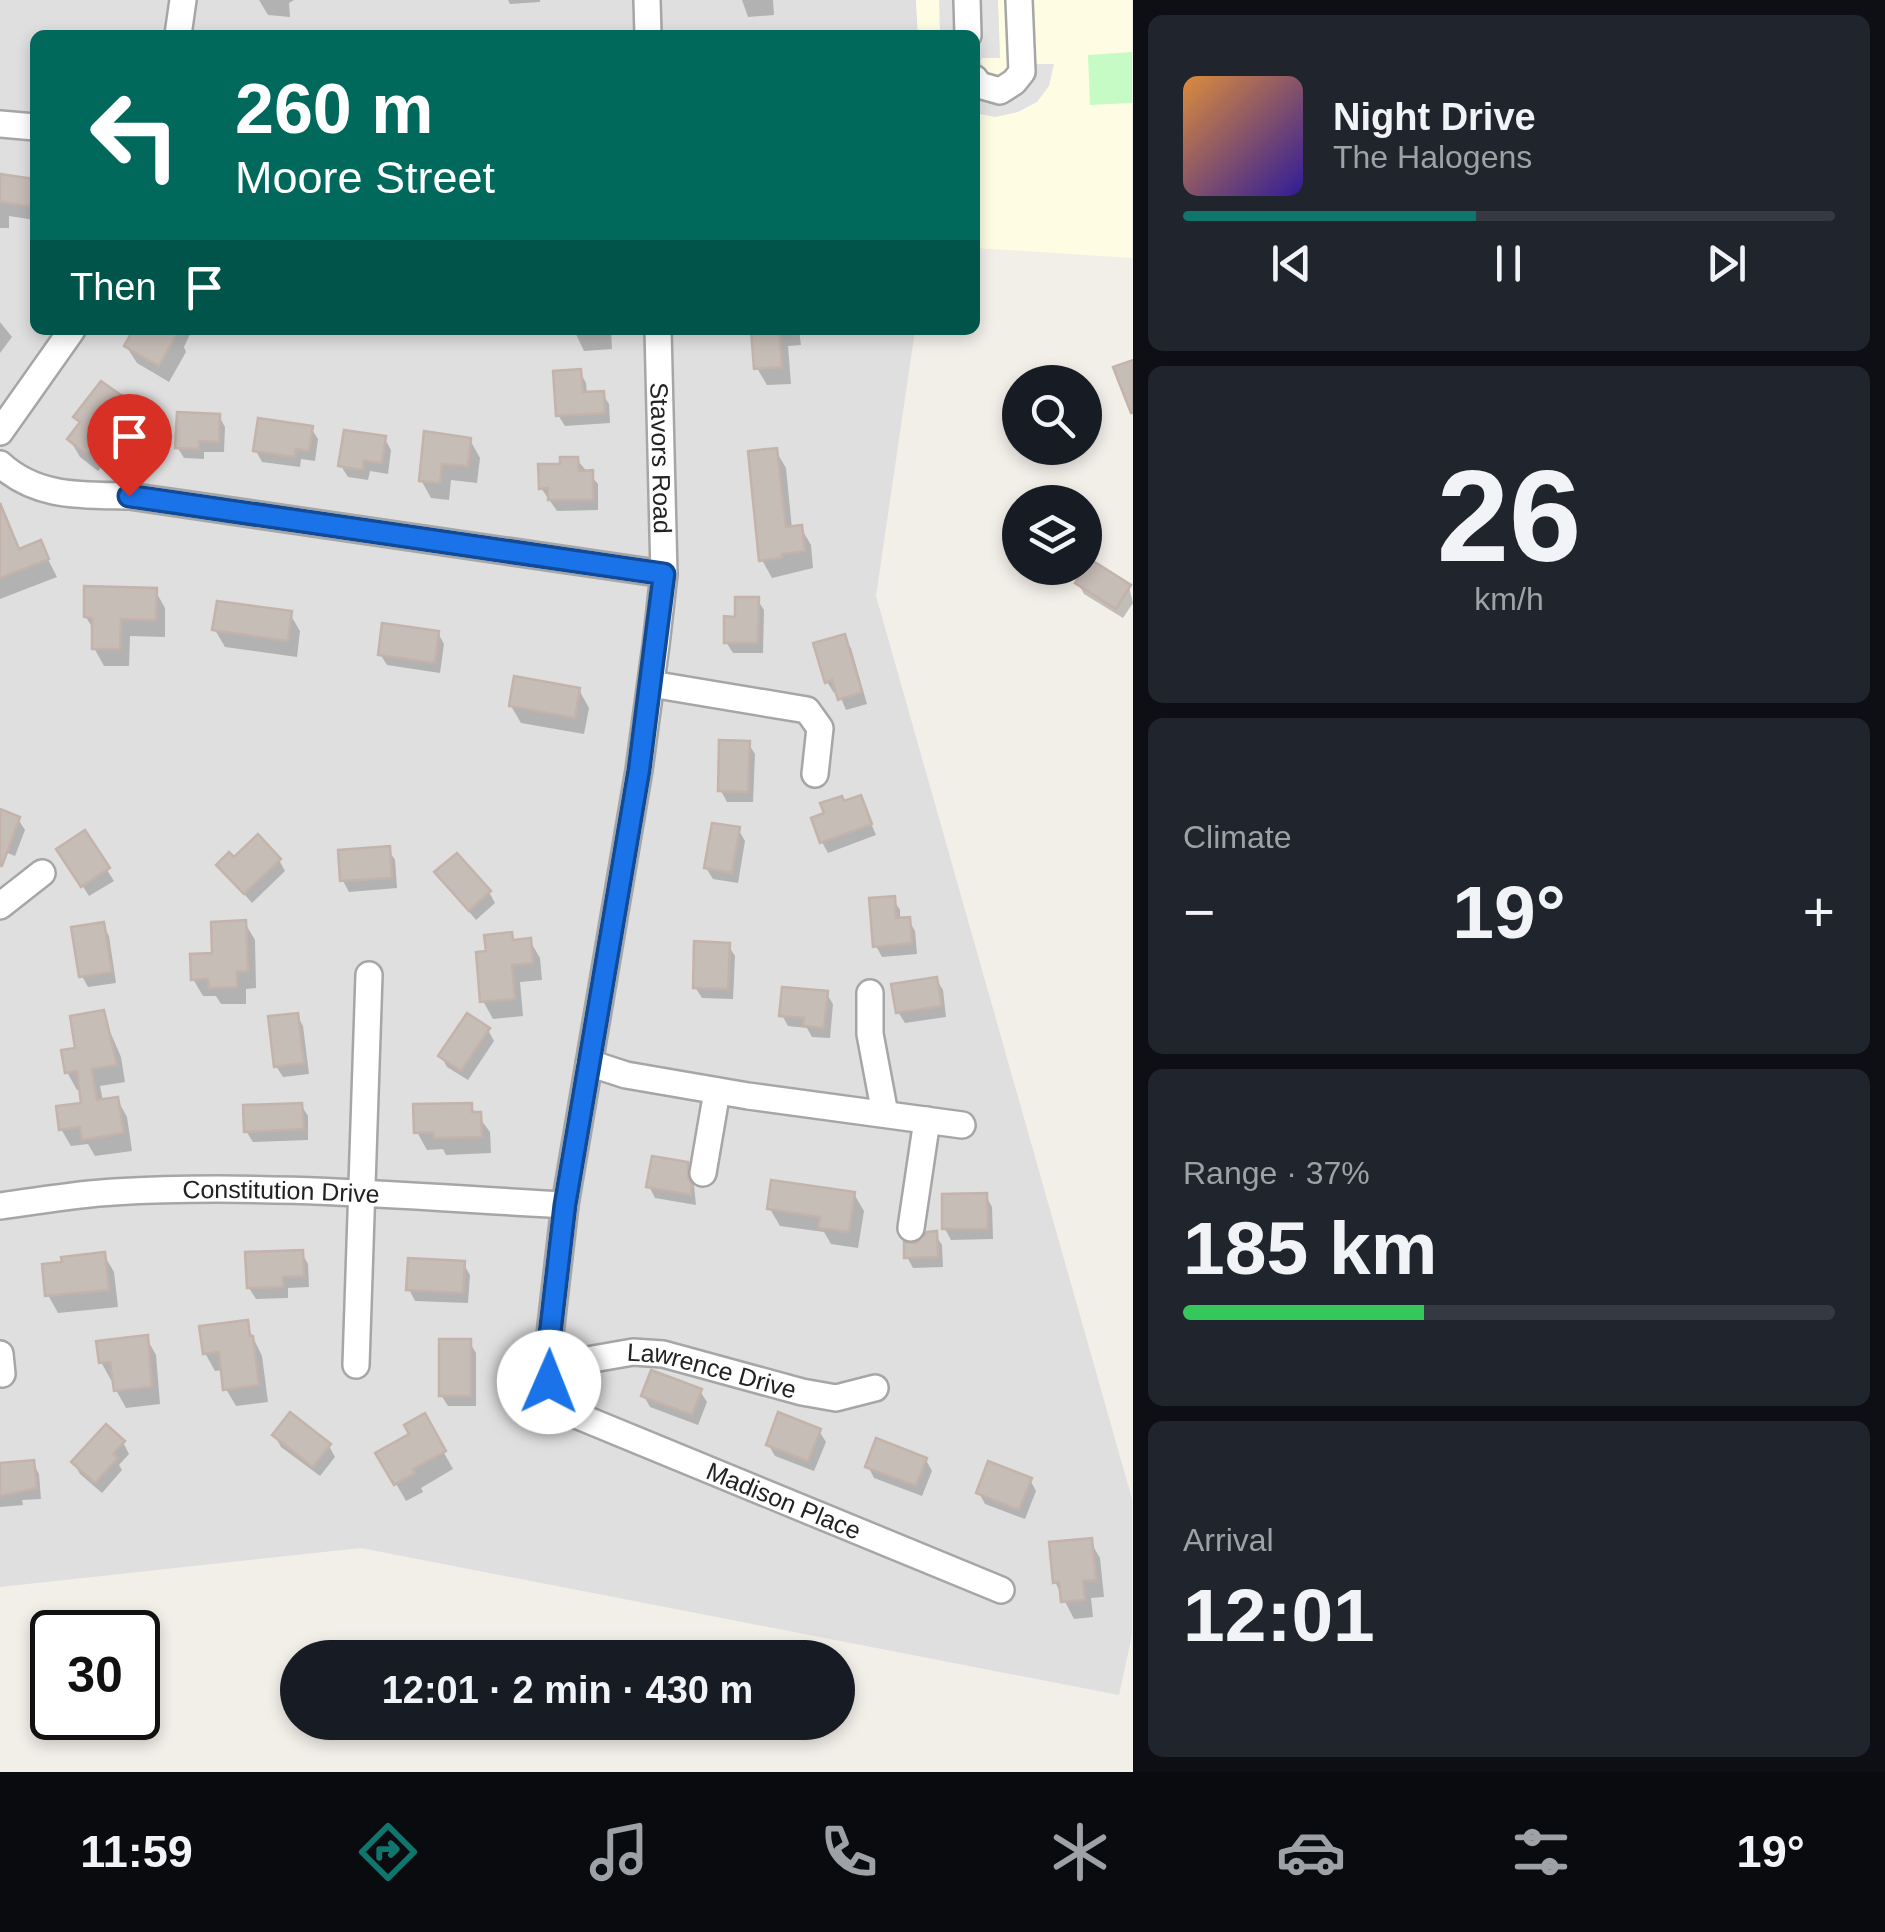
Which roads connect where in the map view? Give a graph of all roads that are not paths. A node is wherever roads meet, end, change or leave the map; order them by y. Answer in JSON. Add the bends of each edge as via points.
{"nodes":[{"id":1,"x":184,"y":0,"type":"edge"},
{"id":2,"x":646,"y":0,"type":"edge"},
{"id":3,"x":967,"y":0,"type":"edge"},
{"id":4,"x":1018,"y":0,"type":"edge"},
{"id":5,"x":179,"y":30,"type":"edge"},
{"id":6,"x":648,"y":30,"type":"edge"},
{"id":7,"x":968,"y":30,"type":"edge"},
{"id":8,"x":980,"y":86,"type":"edge"},
{"id":9,"x":0,"y":124,"type":"edge"},
{"id":10,"x":30,"y":127,"type":"edge"},
{"id":11,"x":68,"y":335,"type":"edge"},
{"id":12,"x":658,"y":335,"type":"edge"},
{"id":13,"x":0,"y":432,"type":"edge"},
{"id":14,"x":0,"y":464,"type":"edge"},
{"id":15,"x":664,"y":574,"type":"junction"},
{"id":16,"x":651,"y":684,"type":"junction"},
{"id":17,"x":815,"y":774,"type":"dead end"},
{"id":18,"x":42,"y":873,"type":"dead end"},
{"id":19,"x":0,"y":906,"type":"edge"},
{"id":20,"x":369,"y":975,"type":"dead end"},
{"id":21,"x":870,"y":993,"type":"dead end"},
{"id":22,"x":589,"y":1064,"type":"junction"},
{"id":23,"x":717,"y":1090,"type":"junction"},
{"id":24,"x":885,"y":1114,"type":"junction"},
{"id":25,"x":927,"y":1120,"type":"junction"},
{"id":26,"x":962,"y":1125,"type":"dead end"},
{"id":27,"x":703,"y":1173,"type":"dead end"},
{"id":28,"x":362,"y":1193,"type":"junction"},
{"id":29,"x":565,"y":1205,"type":"junction"},
{"id":30,"x":0,"y":1206,"type":"edge"},
{"id":31,"x":911,"y":1228,"type":"dead end"},
{"id":32,"x":547,"y":1360,"type":"junction"},
{"id":33,"x":356,"y":1365,"type":"dead end"},
{"id":34,"x":875,"y":1388,"type":"dead end"},
{"id":35,"x":566,"y":1411,"type":"joint"},
{"id":36,"x":1001,"y":1590,"type":"dead end"}],
"edges":[{"from":1,"to":5,"type":"street"},
{"from":2,"to":6,"type":"street"},
{"from":3,"to":7,"type":"street"},
{"from":4,"to":8,"type":"street","via":[[1022,72],[1000,90]]},
{"from":9,"to":10,"type":"street"},
{"from":11,"to":13,"type":"street"},
{"from":12,"to":15,"type":"street","name":"Stavors Road"},
{"from":14,"to":15,"type":"street","via":[[46,491],[129,496]]},
{"from":15,"to":16,"type":"street","name":"Stavors Road"},
{"from":16,"to":17,"type":"street","via":[[808,710],[820,728]]},
{"from":16,"to":22,"type":"street","name":"Stavors Road"},
{"from":18,"to":19,"type":"street"},
{"from":20,"to":28,"type":"street"},
{"from":21,"to":24,"type":"street","via":[[870,1034]]},
{"from":22,"to":23,"type":"street"},
{"from":22,"to":29,"type":"street","name":"Stavors Road"},
{"from":23,"to":24,"type":"street"},
{"from":23,"to":27,"type":"street"},
{"from":24,"to":25,"type":"street"},
{"from":25,"to":26,"type":"street"},
{"from":25,"to":31,"type":"street"},
{"from":28,"to":29,"type":"street","name":"Constitution Drive"},
{"from":28,"to":30,"type":"street","name":"Constitution Drive","via":[[110,1192]]},
{"from":28,"to":33,"type":"street"},
{"from":29,"to":32,"type":"street","name":"Stavors Road"},
{"from":32,"to":34,"type":"street","name":"Lawrence Drive","via":[[663,1354],[836,1398]]},
{"from":32,"to":35,"type":"street","name":"Stavors Road","via":[[549,1382]]},
{"from":35,"to":36,"type":"street","name":"Madison Place"}]}
